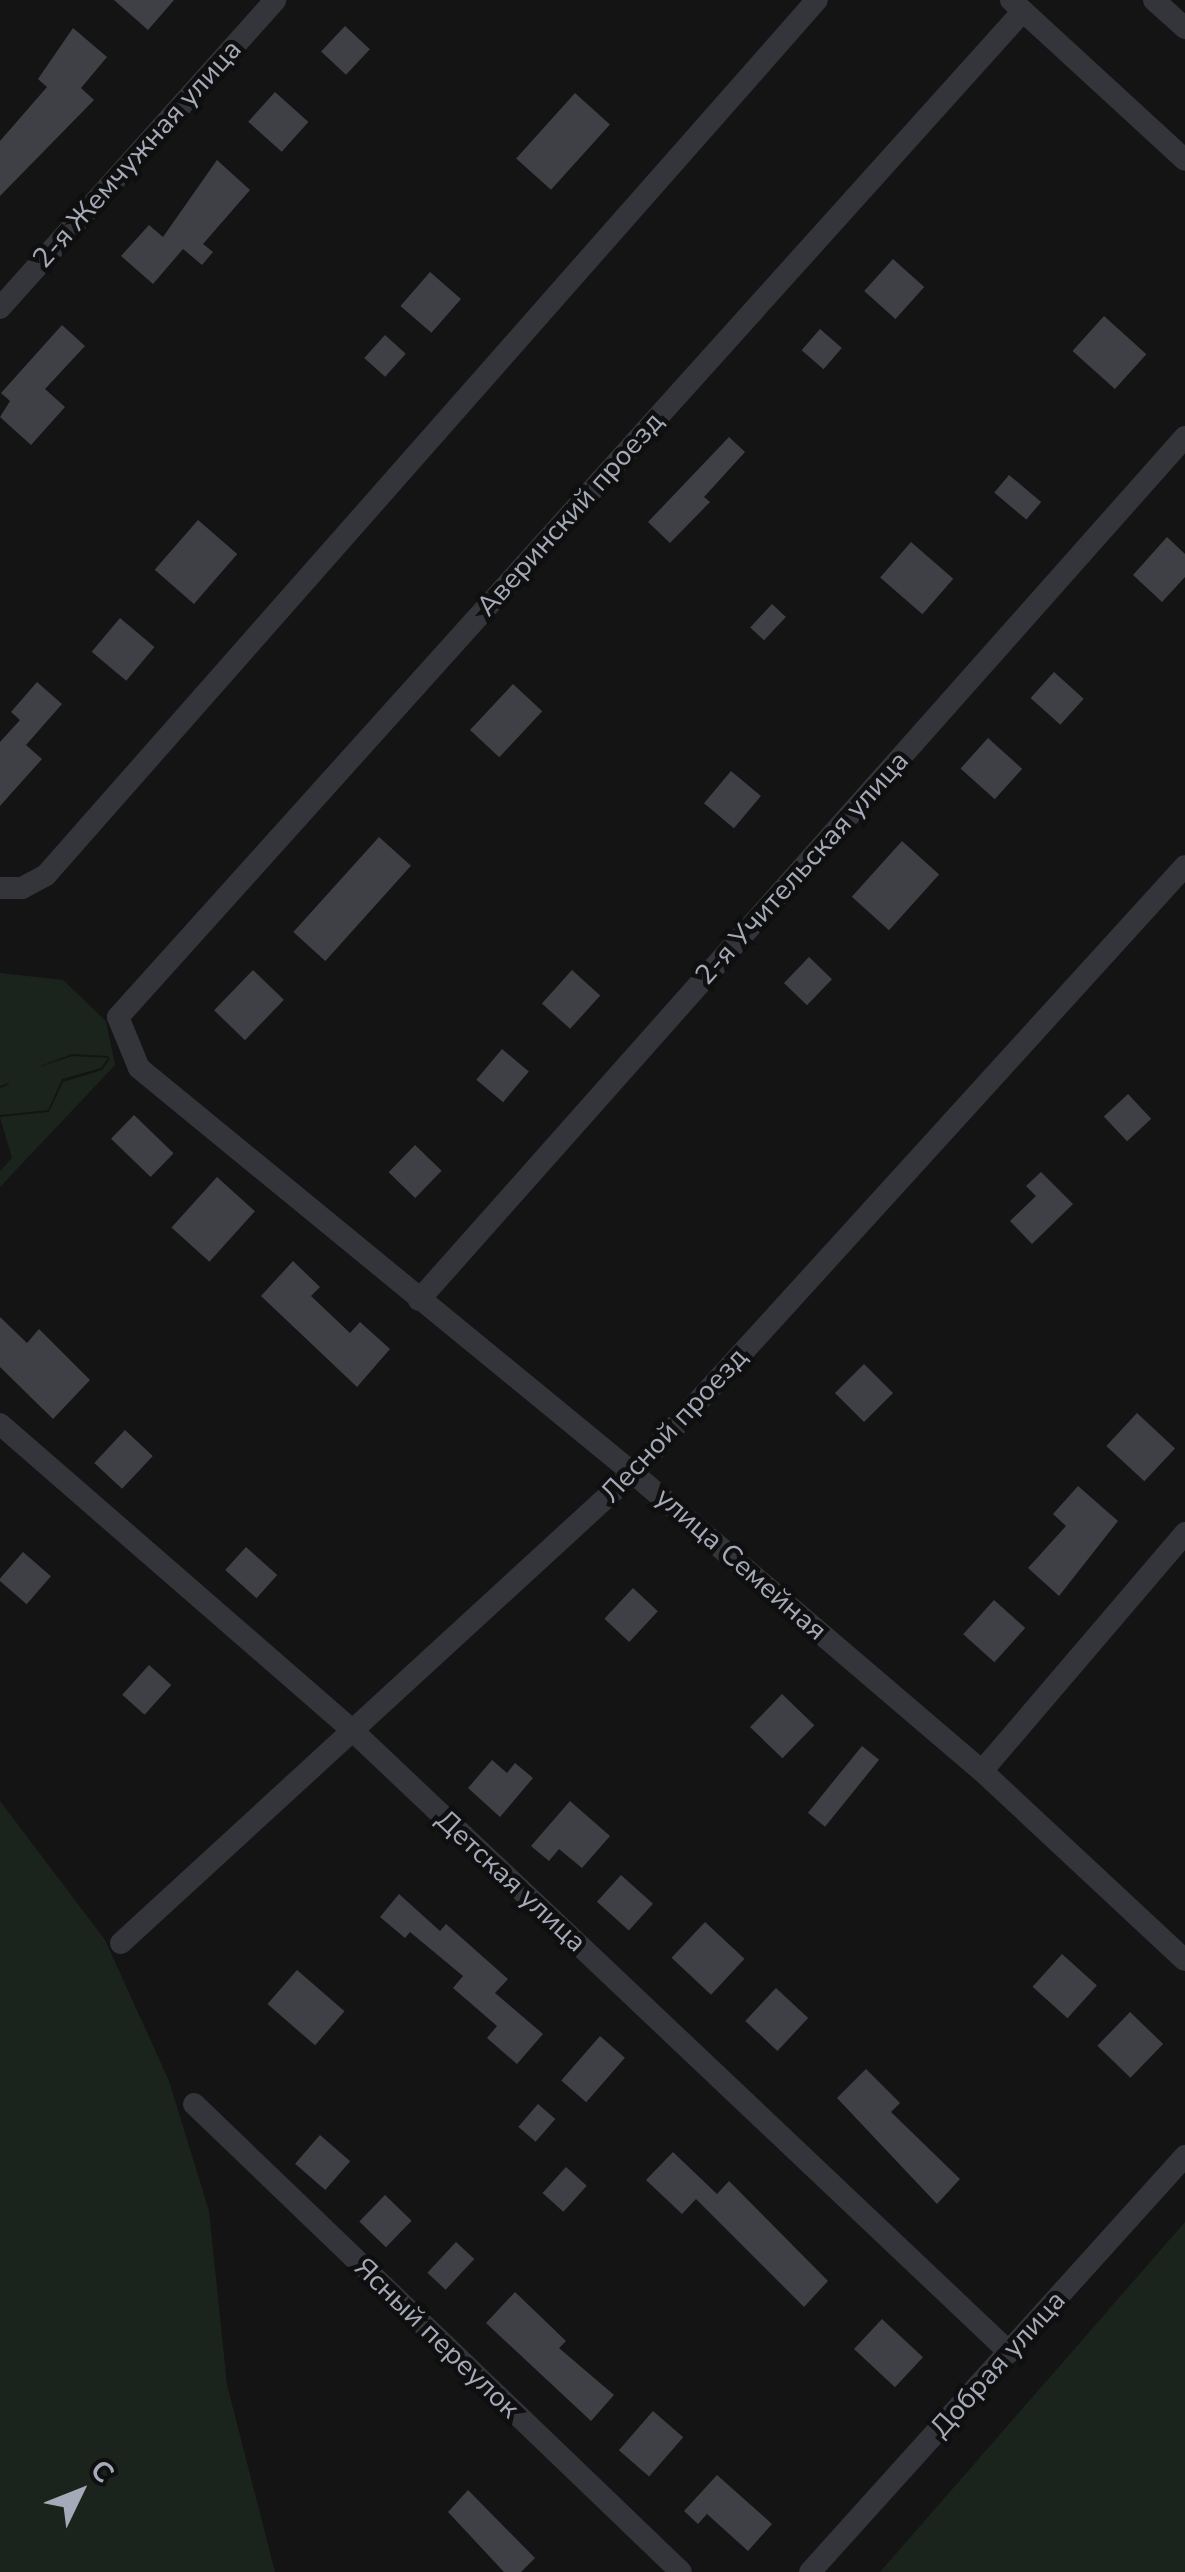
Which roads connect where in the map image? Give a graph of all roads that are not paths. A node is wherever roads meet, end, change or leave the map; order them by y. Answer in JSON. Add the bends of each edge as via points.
{"nodes":[{"id":1,"x":274,"y":0,"type":"edge"},
{"id":2,"x":817,"y":0,"type":"edge"},
{"id":3,"x":1154,"y":0,"type":"edge"},
{"id":4,"x":1017,"y":6,"type":"edge"},
{"id":5,"x":1185,"y":28,"type":"edge"},
{"id":6,"x":1185,"y":160,"type":"edge"},
{"id":7,"x":0,"y":308,"type":"edge"},
{"id":8,"x":1185,"y":437,"type":"edge"},
{"id":9,"x":1185,"y":866,"type":"edge"},
{"id":10,"x":0,"y":888,"type":"edge"},
{"id":11,"x":118,"y":1017,"type":"joint"},
{"id":12,"x":420,"y":1300,"type":"junction"},
{"id":13,"x":0,"y":1424,"type":"edge"},
{"id":14,"x":634,"y":1473,"type":"junction"},
{"id":15,"x":1185,"y":1533,"type":"edge"},
{"id":16,"x":352,"y":1730,"type":"junction"},
{"id":17,"x":982,"y":1770,"type":"junction"},
{"id":18,"x":121,"y":1943,"type":"dead end"},
{"id":19,"x":1185,"y":1960,"type":"edge"},
{"id":20,"x":194,"y":2104,"type":"dead end"},
{"id":21,"x":1185,"y":2156,"type":"edge"},
{"id":22,"x":1009,"y":2352,"type":"junction"},
{"id":23,"x":681,"y":2572,"type":"edge"},
{"id":24,"x":810,"y":2572,"type":"edge"}],
"edges":[{"from":1,"to":7,"type":"street","name":"2-я Жемчужная улица"},
{"from":2,"to":10,"type":"street","via":[[46,875],[22,888]]},
{"from":3,"to":5,"type":"street"},
{"from":4,"to":6,"type":"street","name":"Аверинский проезд"},
{"from":4,"to":11,"type":"street","name":"Аверинский проезд"},
{"from":8,"to":12,"type":"street","name":"2-я Учительская улица"},
{"from":9,"to":14,"type":"street","name":"Лесной проезд"},
{"from":11,"to":12,"type":"street","name":"улица Семейная","via":[[139,1068]]},
{"from":12,"to":14,"type":"street","name":"улица Семейная"},
{"from":13,"to":16,"type":"street","name":"Детская улица"},
{"from":14,"to":16,"type":"street","name":"Лесной проезд"},
{"from":14,"to":17,"type":"street","name":"улица Семейная"},
{"from":15,"to":17,"type":"street"},
{"from":16,"to":18,"type":"street","name":"Лесной проезд"},
{"from":16,"to":22,"type":"street","name":"Детская улица"},
{"from":17,"to":19,"type":"street","name":"улица Семейная"},
{"from":20,"to":23,"type":"street","name":"Ясный переулок"},
{"from":21,"to":22,"type":"street","name":"Добрая улица"},
{"from":22,"to":24,"type":"street","name":"Добрая улица"}]}
